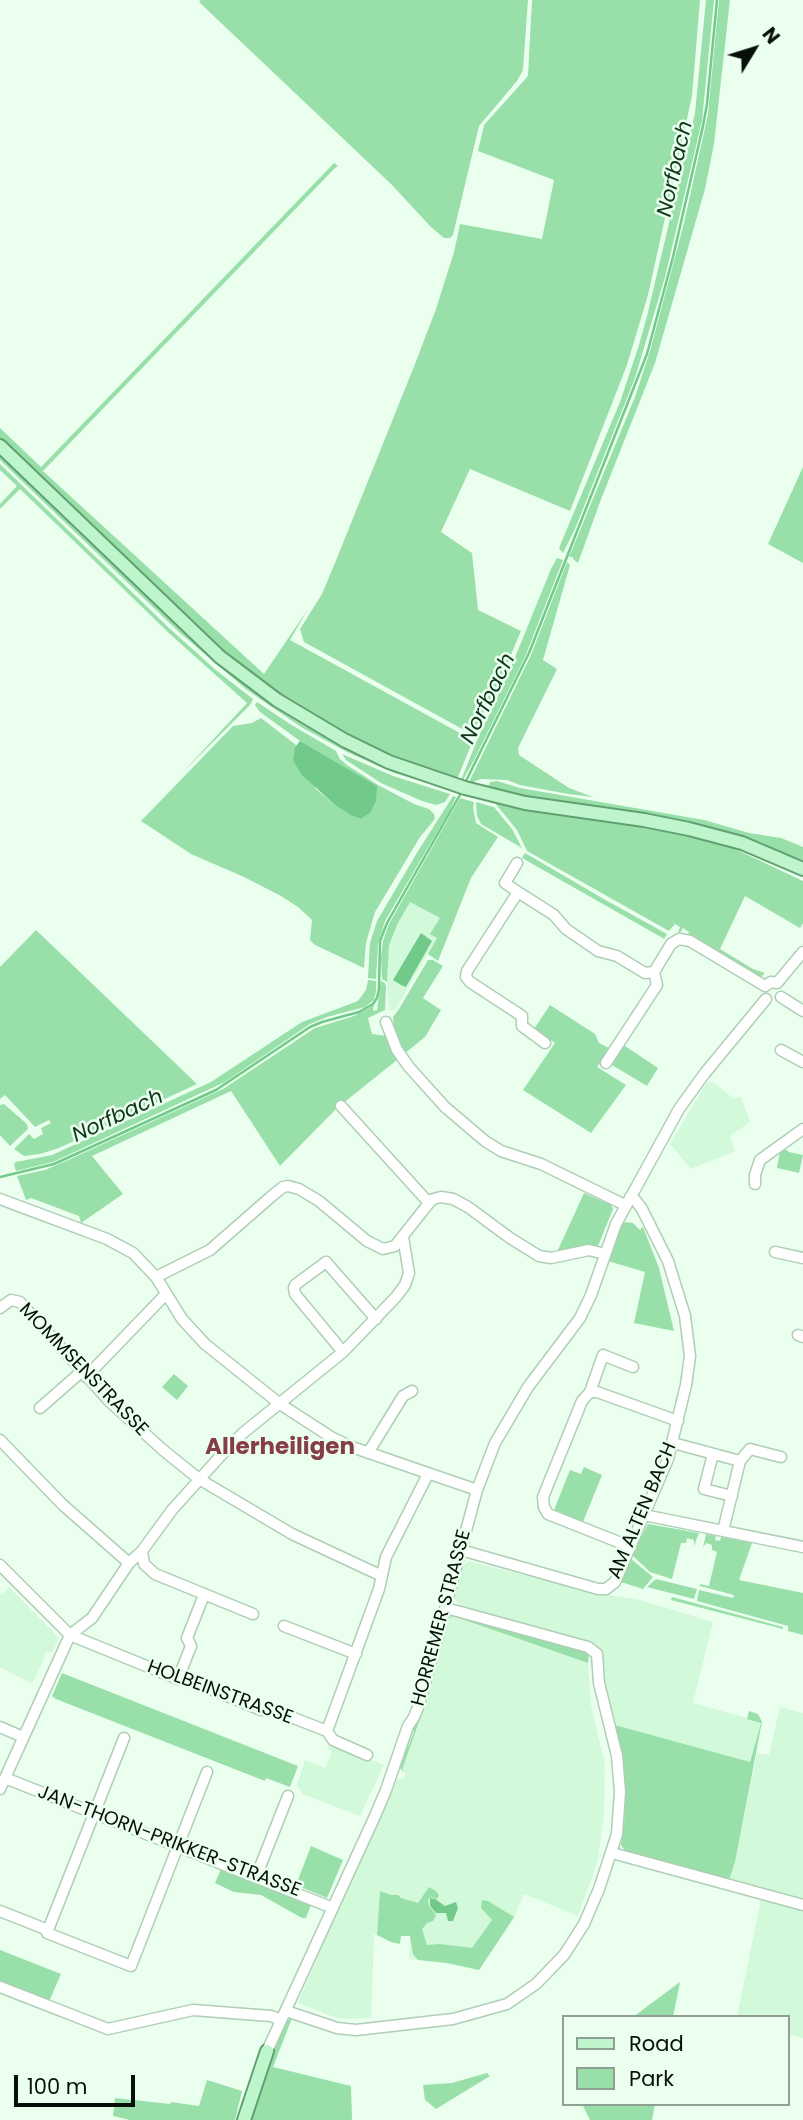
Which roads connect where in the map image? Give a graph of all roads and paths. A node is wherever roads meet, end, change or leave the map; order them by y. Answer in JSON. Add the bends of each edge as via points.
{"nodes":[{"id":1,"x":0,"y":446,"type":"edge"},
{"id":2,"x":517,"y":863,"type":"dead end"},
{"id":3,"x":803,"y":869,"type":"edge"},
{"id":4,"x":518,"y":891,"type":"junction"},
{"id":5,"x":803,"y":952,"type":"edge"},
{"id":6,"x":654,"y":972,"type":"junction"},
{"id":7,"x":777,"y":983,"type":"junction"},
{"id":8,"x":765,"y":986,"type":"junction"},
{"id":9,"x":781,"y":997,"type":"junction"},
{"id":10,"x":766,"y":999,"type":"junction"},
{"id":11,"x":803,"y":1011,"type":"edge"},
{"id":12,"x":386,"y":1022,"type":"dead end"},
{"id":13,"x":545,"y":1043,"type":"dead end"},
{"id":14,"x":781,"y":1049,"type":"dead end"},
{"id":15,"x":803,"y":1062,"type":"edge"},
{"id":16,"x":606,"y":1063,"type":"dead end"},
{"id":17,"x":341,"y":1106,"type":"dead end"},
{"id":18,"x":803,"y":1129,"type":"edge"},
{"id":19,"x":755,"y":1184,"type":"dead end"},
{"id":20,"x":0,"y":1199,"type":"edge"},
{"id":21,"x":628,"y":1201,"type":"junction"},
{"id":22,"x":429,"y":1203,"type":"junction"},
{"id":23,"x":403,"y":1237,"type":"junction"},
{"id":24,"x":775,"y":1252,"type":"dead end"},
{"id":25,"x":604,"y":1254,"type":"junction"},
{"id":26,"x":803,"y":1258,"type":"edge"},
{"id":27,"x":156,"y":1277,"type":"junction"},
{"id":28,"x":166,"y":1294,"type":"junction"},
{"id":29,"x":0,"y":1308,"type":"edge"},
{"id":30,"x":376,"y":1319,"type":"junction"},
{"id":31,"x":343,"y":1352,"type":"junction"},
{"id":32,"x":633,"y":1367,"type":"dead end"},
{"id":33,"x":84,"y":1374,"type":"junction"},
{"id":34,"x":412,"y":1391,"type":"dead end"},
{"id":35,"x":590,"y":1392,"type":"junction"},
{"id":36,"x":280,"y":1404,"type":"junction"},
{"id":37,"x":40,"y":1408,"type":"dead end"},
{"id":38,"x":678,"y":1421,"type":"junction"},
{"id":39,"x":0,"y":1440,"type":"edge"},
{"id":40,"x":673,"y":1443,"type":"junction"},
{"id":41,"x":368,"y":1453,"type":"junction"},
{"id":42,"x":713,"y":1454,"type":"junction"},
{"id":43,"x":781,"y":1457,"type":"dead end"},
{"id":44,"x":740,"y":1461,"type":"junction"},
{"id":45,"x":428,"y":1474,"type":"junction"},
{"id":46,"x":199,"y":1479,"type":"junction"},
{"id":47,"x":477,"y":1490,"type":"junction"},
{"id":48,"x":732,"y":1496,"type":"junction"},
{"id":49,"x":644,"y":1516,"type":"junction"},
{"id":50,"x":723,"y":1531,"type":"junction"},
{"id":51,"x":631,"y":1547,"type":"junction"},
{"id":52,"x":803,"y":1547,"type":"edge"},
{"id":53,"x":461,"y":1550,"type":"junction"},
{"id":54,"x":142,"y":1552,"type":"junction"},
{"id":55,"x":129,"y":1563,"type":"junction"},
{"id":56,"x":0,"y":1565,"type":"edge"},
{"id":57,"x":382,"y":1576,"type":"junction"},
{"id":58,"x":204,"y":1595,"type":"junction"},
{"id":59,"x":446,"y":1608,"type":"junction"},
{"id":60,"x":253,"y":1614,"type":"dead end"},
{"id":61,"x":284,"y":1626,"type":"dead end"},
{"id":62,"x":70,"y":1635,"type":"junction"},
{"id":63,"x":356,"y":1654,"type":"junction"},
{"id":64,"x":178,"y":1679,"type":"junction"},
{"id":65,"x":0,"y":1727,"type":"edge"},
{"id":66,"x":327,"y":1731,"type":"junction"},
{"id":67,"x":23,"y":1737,"type":"junction"},
{"id":68,"x":124,"y":1738,"type":"dead end"},
{"id":69,"x":367,"y":1755,"type":"dead end"},
{"id":70,"x":207,"y":1772,"type":"dead end"},
{"id":71,"x":5,"y":1778,"type":"junction"},
{"id":72,"x":0,"y":1789,"type":"edge"},
{"id":73,"x":288,"y":1796,"type":"dead end"},
{"id":74,"x":95,"y":1813,"type":"junction"},
{"id":75,"x":178,"y":1846,"type":"junction"},
{"id":76,"x":612,"y":1853,"type":"junction"},
{"id":77,"x":257,"y":1877,"type":"junction"},
{"id":78,"x":803,"y":1905,"type":"edge"},
{"id":79,"x":333,"y":1908,"type":"junction"},
{"id":80,"x":0,"y":1911,"type":"edge"},
{"id":81,"x":48,"y":1930,"type":"junction"},
{"id":82,"x":0,"y":1987,"type":"edge"},
{"id":83,"x":284,"y":2015,"type":"junction"},
{"id":84,"x":267,"y":2051,"type":"joint"},
{"id":85,"x":244,"y":2120,"type":"edge"}],
"edges":[{"from":1,"to":3,"type":"main road","via":[[195,635],[288,708],[330,733],[436,780],[525,803],[689,829],[758,849]]},
{"from":2,"to":4,"type":"street","via":[[505,883]]},
{"from":4,"to":6,"type":"street","via":[[598,951],[617,956],[643,972]]},
{"from":4,"to":13,"type":"street","via":[[466,976],[523,1016],[522,1026]]},
{"from":5,"to":7,"type":"street"},
{"from":6,"to":8,"type":"street","via":[[671,944],[684,939]]},
{"from":6,"to":16,"type":"street","via":[[657,985]]},
{"from":7,"to":8,"type":"street"},
{"from":7,"to":9,"type":"street"},
{"from":8,"to":10,"type":"street"},
{"from":9,"to":10,"type":"street"},
{"from":9,"to":11,"type":"street"},
{"from":10,"to":21,"type":"street","name":"HORREMER STRASSE","via":[[689,1094]]},
{"from":12,"to":21,"type":"street","via":[[409,1067],[445,1107],[485,1141]]},
{"from":14,"to":15,"type":"street"},
{"from":17,"to":22,"type":"street"},
{"from":18,"to":19,"type":"street","via":[[760,1160]]},
{"from":20,"to":27,"type":"street","via":[[120,1245]]},
{"from":21,"to":25,"type":"street","name":"HORREMER STRASSE"},
{"from":21,"to":38,"type":"street","name":"AM ALTEN BACH","via":[[636,1200],[663,1247],[685,1316],[689,1369]]},
{"from":22,"to":23,"type":"street"},
{"from":22,"to":25,"type":"street","via":[[441,1197],[462,1203],[542,1257],[589,1250]]},
{"from":23,"to":27,"type":"street","via":[[390,1248],[377,1247],[319,1201],[286,1186],[210,1250]]},
{"from":23,"to":30,"type":"street","via":[[407,1280]]},
{"from":24,"to":26,"type":"street"},
{"from":25,"to":47,"type":"street","name":"HORREMER STRASSE","via":[[580,1318],[507,1419]]},
{"from":27,"to":28,"type":"street"},
{"from":28,"to":33,"type":"street"},
{"from":28,"to":36,"type":"street","via":[[195,1335]]},
{"from":29,"to":33,"type":"street","name":"MOMMSENSTRASSE","via":[[11,1300],[20,1302]]},
{"from":30,"to":31,"type":"street"},
{"from":30,"to":31,"type":"street","via":[[326,1262],[295,1285],[294,1291]]},
{"from":31,"to":36,"type":"street"},
{"from":32,"to":35,"type":"street","via":[[603,1356]]},
{"from":33,"to":37,"type":"street"},
{"from":33,"to":46,"type":"street","name":"MOMMSENSTRASSE","via":[[131,1423]]},
{"from":34,"to":41,"type":"street","via":[[403,1396]]},
{"from":35,"to":38,"type":"street"},
{"from":35,"to":51,"type":"street","via":[[582,1401],[542,1504],[548,1514]]},
{"from":36,"to":41,"type":"street","via":[[338,1441]]},
{"from":36,"to":46,"type":"street","via":[[243,1433]]},
{"from":38,"to":40,"type":"street","name":"AM ALTEN BACH"},
{"from":39,"to":55,"type":"street"},
{"from":40,"to":42,"type":"street"},
{"from":40,"to":49,"type":"street","name":"AM ALTEN BACH"},
{"from":41,"to":45,"type":"street"},
{"from":42,"to":44,"type":"street"},
{"from":42,"to":48,"type":"street","via":[[704,1489]]},
{"from":43,"to":44,"type":"street","via":[[750,1448]]},
{"from":44,"to":48,"type":"street"},
{"from":45,"to":47,"type":"street"},
{"from":45,"to":57,"type":"street","via":[[386,1557]]},
{"from":46,"to":54,"type":"street"},
{"from":46,"to":57,"type":"street","name":"MOMMSENSTRASSE","via":[[292,1534]]},
{"from":47,"to":53,"type":"street","name":"HORREMER STRASSE"},
{"from":48,"to":50,"type":"street"},
{"from":49,"to":50,"type":"street"},
{"from":49,"to":51,"type":"street","name":"AM ALTEN BACH"},
{"from":50,"to":52,"type":"street"},
{"from":51,"to":53,"type":"street","name":"AM ALTEN BACH","via":[[615,1582],[610,1588],[598,1589]]},
{"from":53,"to":59,"type":"street","name":"HORREMER STRASSE"},
{"from":54,"to":55,"type":"street"},
{"from":54,"to":58,"type":"street","via":[[144,1564],[152,1572]]},
{"from":55,"to":62,"type":"street","via":[[92,1618]]},
{"from":56,"to":62,"type":"street"},
{"from":57,"to":63,"type":"street"},
{"from":58,"to":60,"type":"street"},
{"from":58,"to":64,"type":"street","via":[[187,1638],[191,1646]]},
{"from":59,"to":76,"type":"street","via":[[596,1652],[620,1779],[620,1818]]},
{"from":59,"to":79,"type":"street","name":"HORREMER STRASSE","via":[[419,1705]]},
{"from":61,"to":63,"type":"street"},
{"from":62,"to":64,"type":"street","name":"HOLBEINSTRASSE"},
{"from":62,"to":67,"type":"street"},
{"from":63,"to":66,"type":"street"},
{"from":64,"to":66,"type":"street","name":"HOLBEINSTRASSE"},
{"from":65,"to":67,"type":"street"},
{"from":66,"to":69,"type":"street","name":"HOLBEINSTRASSE","via":[[333,1740]]},
{"from":67,"to":71,"type":"street"},
{"from":68,"to":74,"type":"street"},
{"from":70,"to":75,"type":"street"},
{"from":71,"to":72,"type":"street"},
{"from":71,"to":74,"type":"street","name":"JAN-THORN-PRIKKER-STRASSE"},
{"from":73,"to":77,"type":"street"},
{"from":74,"to":75,"type":"street","name":"JAN-THORN-PRIKKER-STRASSE"},
{"from":74,"to":81,"type":"street"},
{"from":75,"to":77,"type":"street","name":"JAN-THORN-PRIKKER-STRASSE"},
{"from":75,"to":81,"type":"street","via":[[131,1966]]},
{"from":76,"to":78,"type":"street"},
{"from":76,"to":83,"type":"street","via":[[577,1937],[548,1973],[507,2004],[453,2019],[356,2030]]},
{"from":77,"to":79,"type":"street","name":"JAN-THORN-PRIKKER-STRASSE"},
{"from":79,"to":83,"type":"street","name":"HORREMER STRASSE"},
{"from":80,"to":81,"type":"street"},
{"from":82,"to":83,"type":"street","via":[[108,2029],[193,2010]]},
{"from":83,"to":84,"type":"street","name":"HORREMER STRASSE"},
{"from":84,"to":85,"type":"main road","name":"HORREMER STRASSE"}]}
